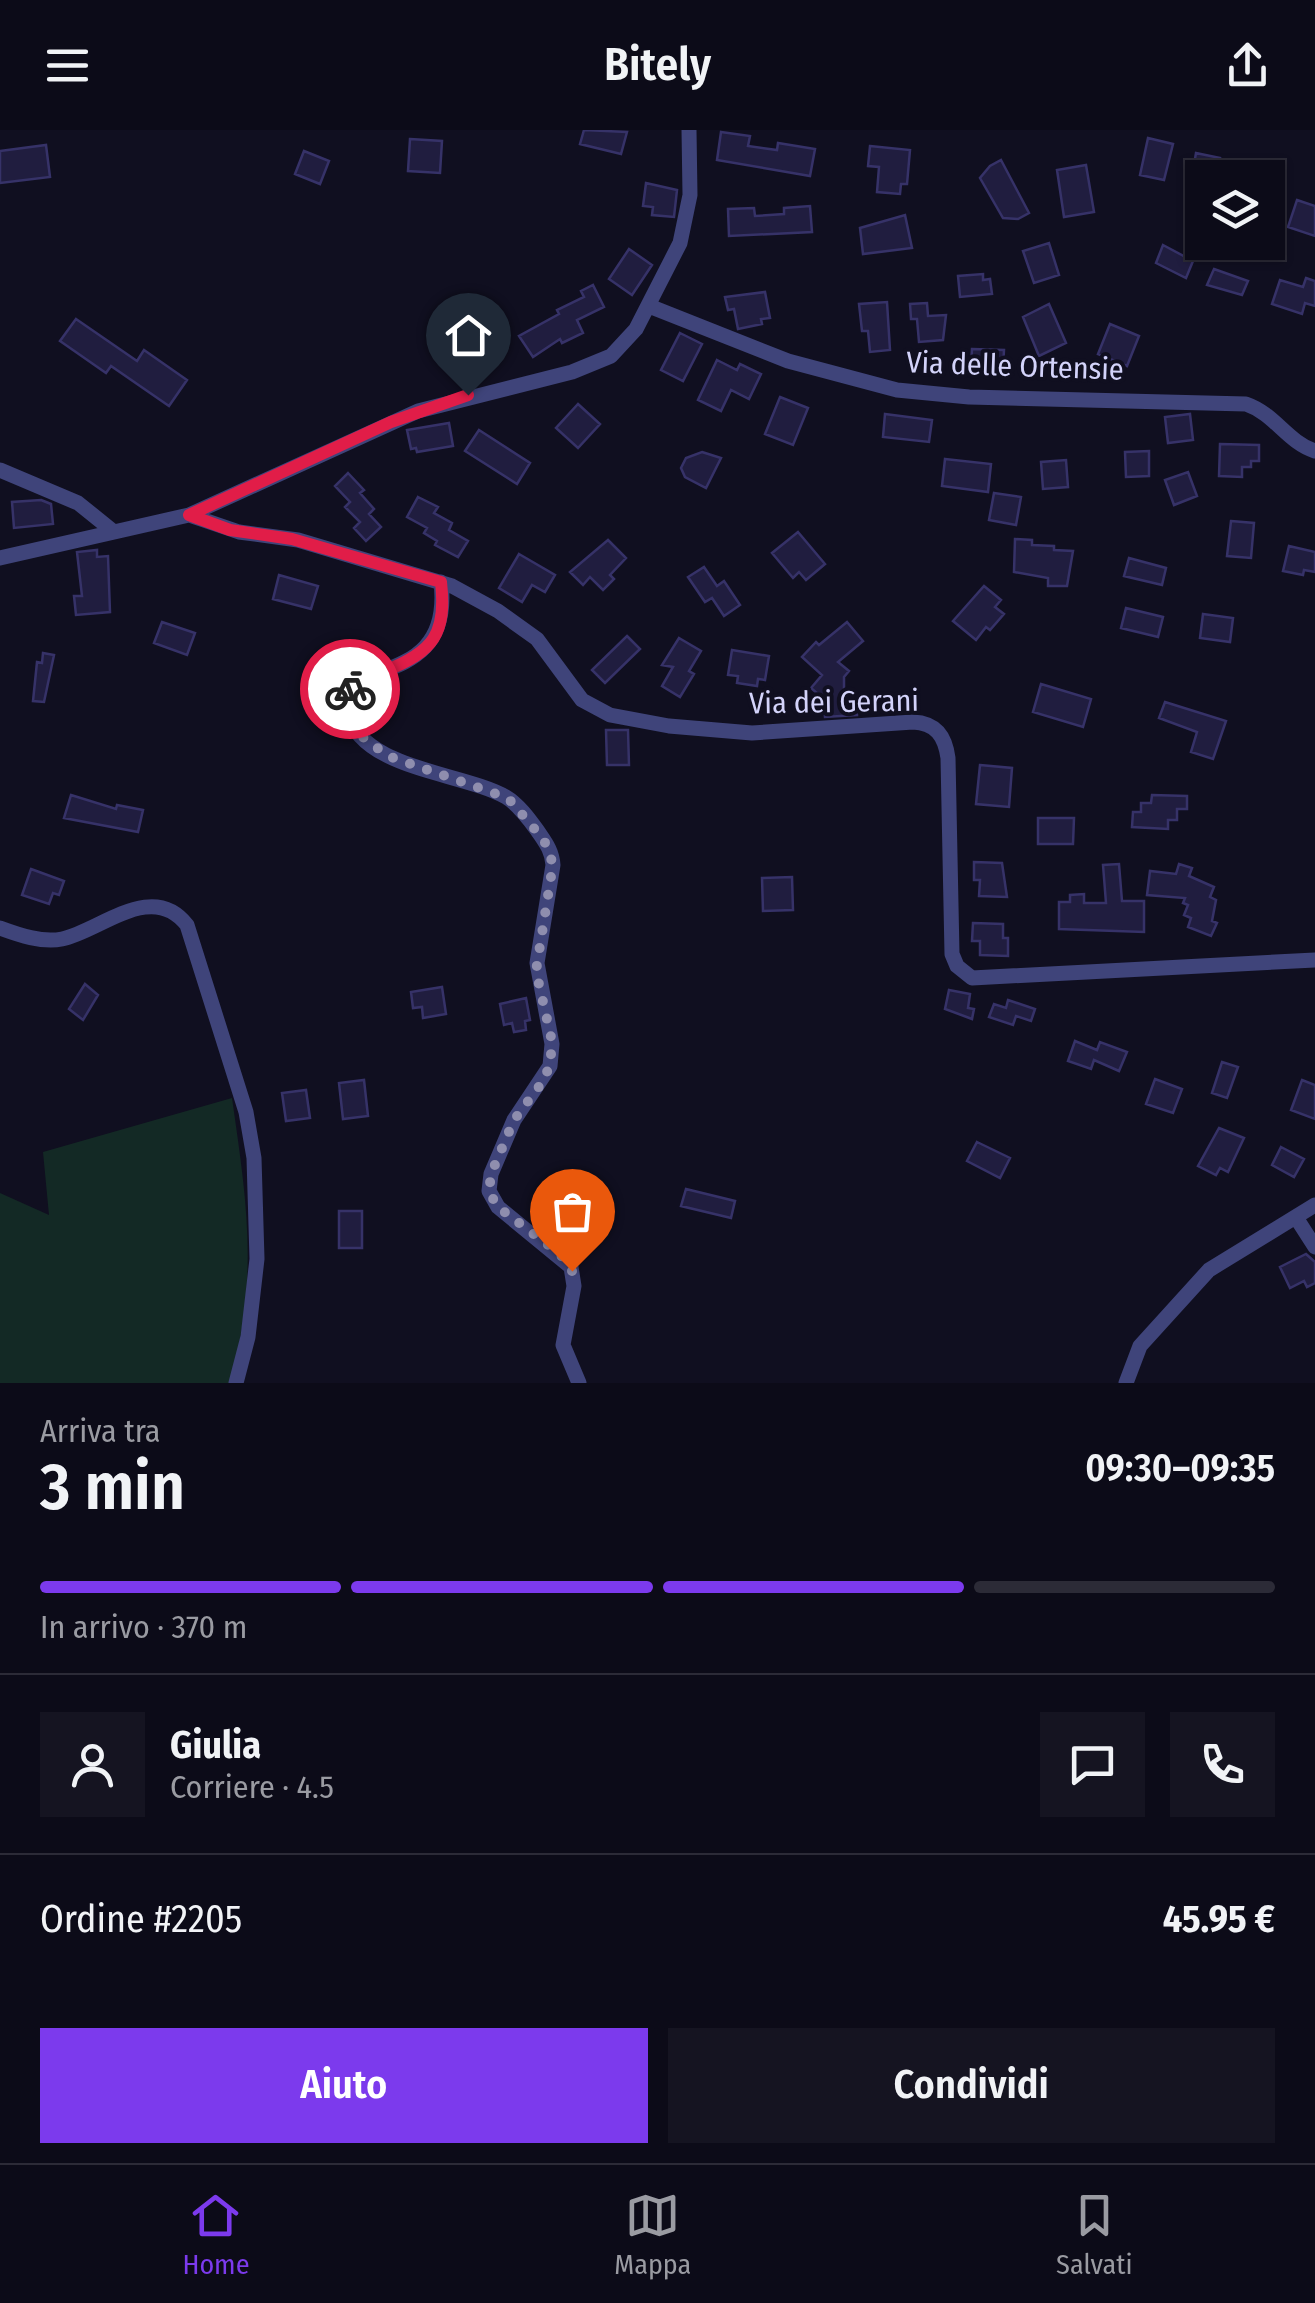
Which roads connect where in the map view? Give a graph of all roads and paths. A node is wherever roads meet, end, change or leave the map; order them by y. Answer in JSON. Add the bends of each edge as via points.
{"nodes":[{"id":1,"x":689,"y":130,"type":"edge"},
{"id":2,"x":649,"y":306,"type":"junction"},
{"id":3,"x":1315,"y":452,"type":"edge"},
{"id":4,"x":0,"y":470,"type":"edge"},
{"id":5,"x":189,"y":515,"type":"junction"},
{"id":6,"x":114,"y":532,"type":"junction"},
{"id":7,"x":0,"y":558,"type":"edge"},
{"id":8,"x":441,"y":582,"type":"junction"},
{"id":9,"x":0,"y":928,"type":"edge"},
{"id":10,"x":1315,"y":960,"type":"edge"},
{"id":11,"x":1315,"y":1205,"type":"edge"},
{"id":12,"x":1297,"y":1219,"type":"junction"},
{"id":13,"x":1315,"y":1247,"type":"edge"},
{"id":14,"x":236,"y":1383,"type":"edge"},
{"id":15,"x":579,"y":1383,"type":"edge"},
{"id":16,"x":1126,"y":1383,"type":"edge"}],
"edges":[{"from":1,"to":2,"type":"street","via":[[686,222]]},
{"from":2,"to":3,"type":"street","name":"Via delle Ortensie","via":[[788,361],[896,390],[1246,404]]},
{"from":2,"to":5,"type":"street","via":[[626,344],[607,359],[418,411]]},
{"from":4,"to":6,"type":"street","via":[[78,503]]},
{"from":5,"to":6,"type":"street"},
{"from":5,"to":8,"type":"street","name":"Via dei Gerani"},
{"from":6,"to":7,"type":"street"},
{"from":8,"to":10,"type":"street","name":"Via dei Gerani","via":[[532,636],[582,700],[604,713],[743,732],[900,722],[935,728],[946,743],[950,770],[951,949],[969,976]]},
{"from":8,"to":15,"type":"street","via":[[442,622],[429,646],[355,684],[347,713],[360,735],[388,756],[508,798],[551,852],[536,971],[552,1056],[514,1120],[489,1192],[498,1207],[571,1266],[563,1345]]},
{"from":9,"to":14,"type":"street","via":[[55,940],[129,911],[158,908],[178,915],[189,932],[250,1124],[258,1220],[251,1317]]},
{"from":11,"to":12,"type":"street"},
{"from":12,"to":13,"type":"street"},
{"from":12,"to":16,"type":"street","via":[[1209,1270],[1140,1346]]}]}
